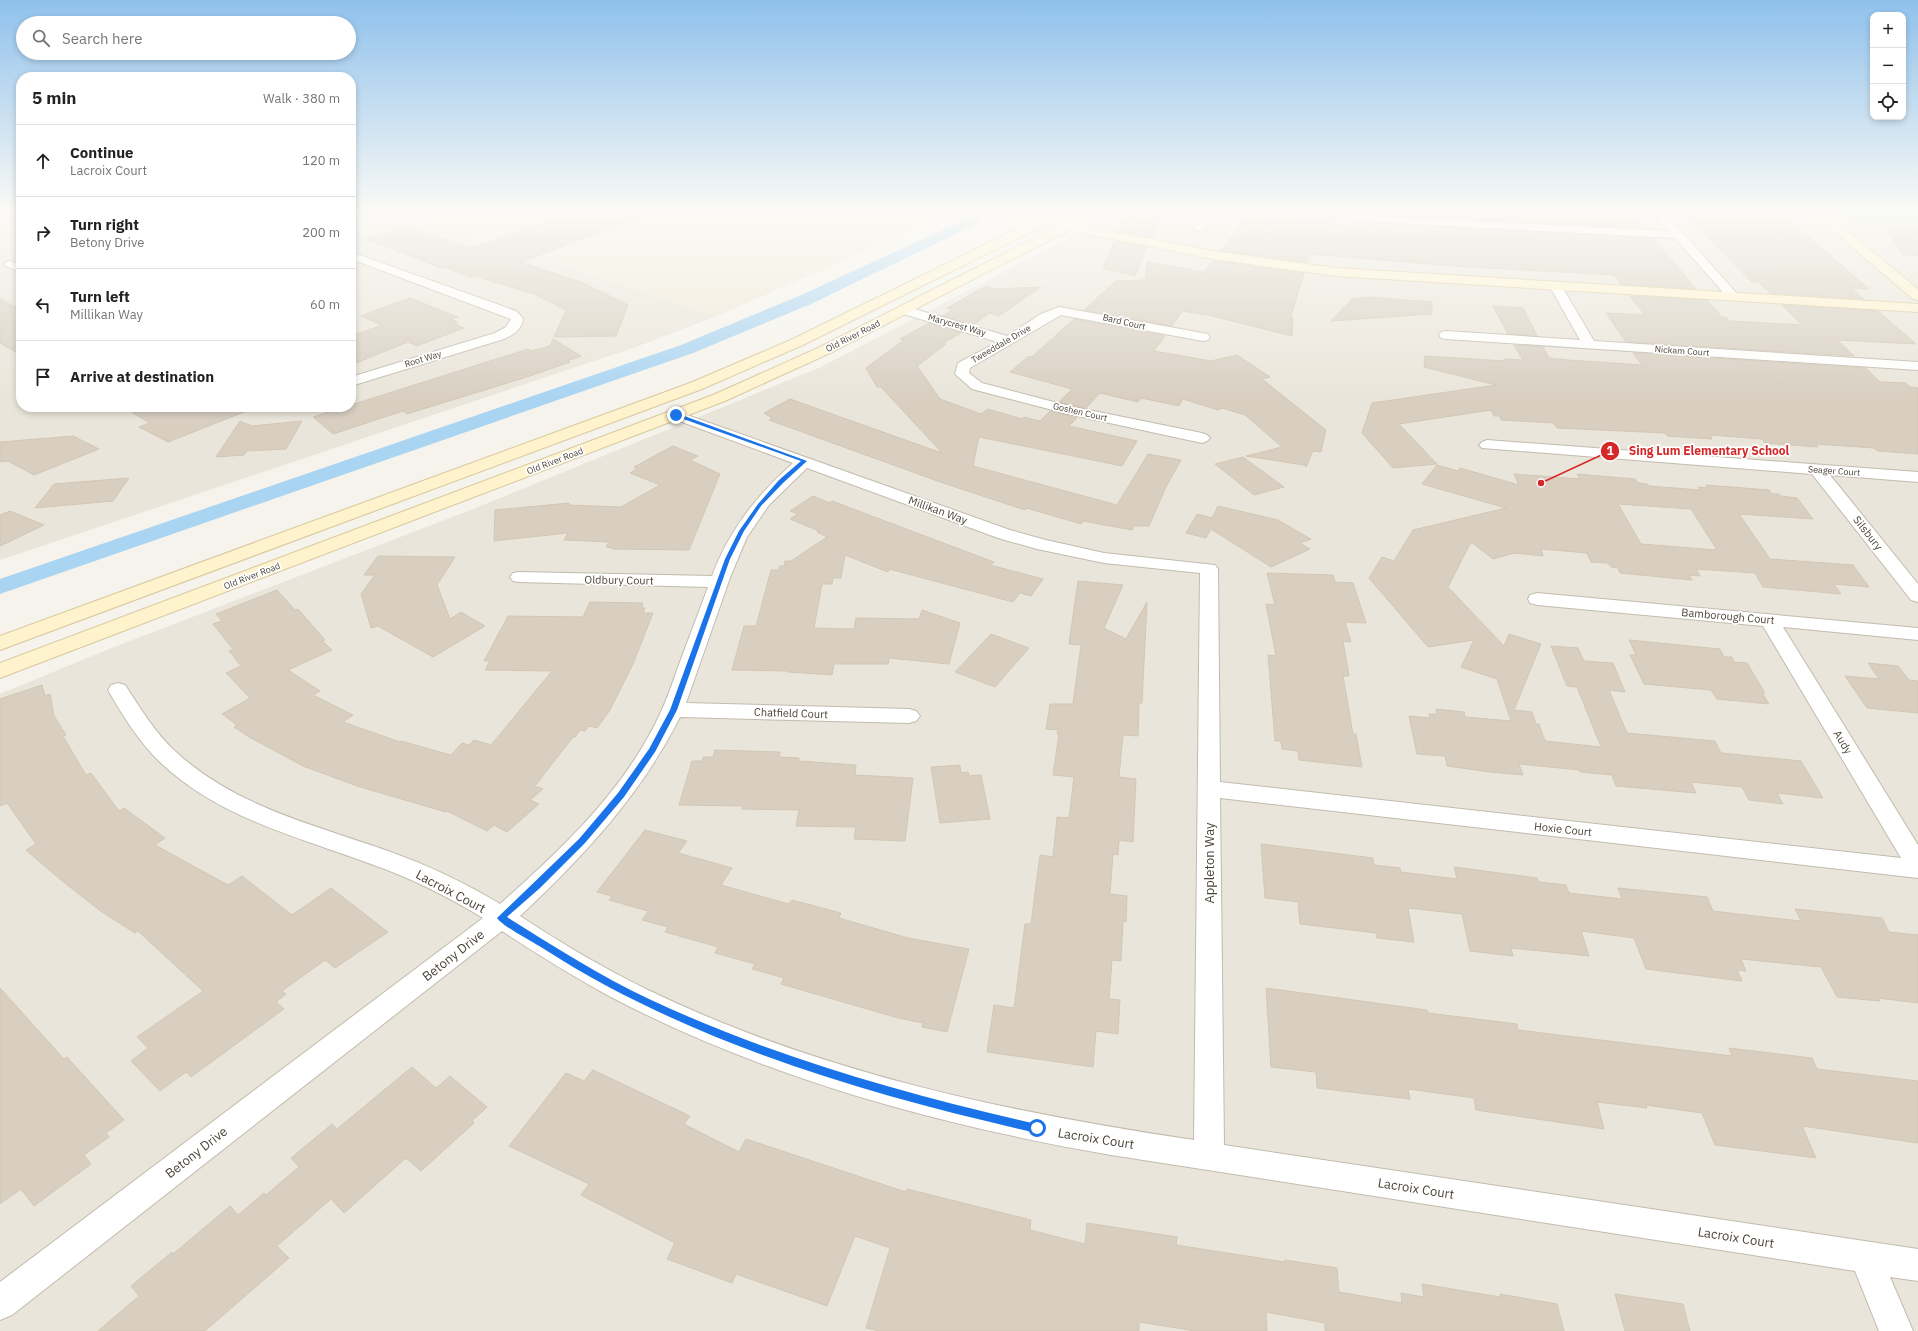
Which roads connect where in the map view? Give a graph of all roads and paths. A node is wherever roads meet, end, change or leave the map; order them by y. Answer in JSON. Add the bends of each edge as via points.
{"nodes":[{"id":1,"x":406,"y":275,"type":"edge"},
{"id":2,"x":933,"y":275,"type":"edge"},
{"id":3,"x":939,"y":275,"type":"edge"},
{"id":4,"x":966,"y":275,"type":"edge"},
{"id":5,"x":1375,"y":275,"type":"edge"},
{"id":6,"x":1714,"y":275,"type":"edge"},
{"id":7,"x":1893,"y":275,"type":"edge"},
{"id":8,"x":1556,"y":287,"type":"junction"},
{"id":9,"x":1918,"y":296,"type":"edge"},
{"id":10,"x":1734,"y":297,"type":"junction"},
{"id":11,"x":1918,"y":308,"type":"edge"},
{"id":12,"x":904,"y":310,"type":"junction"},
{"id":13,"x":1046,"y":317,"type":"joint"},
{"id":14,"x":1446,"y":336,"type":"dead end"},
{"id":15,"x":1203,"y":337,"type":"dead end"},
{"id":16,"x":1009,"y":341,"type":"junction"},
{"id":17,"x":1590,"y":345,"type":"junction"},
{"id":18,"x":788,"y":347,"type":"junction"},
{"id":19,"x":1918,"y":366,"type":"edge"},
{"id":20,"x":962,"y":374,"type":"joint"},
{"id":21,"x":356,"y":380,"type":"edge"},
{"id":22,"x":676,"y":415,"type":"junction"},
{"id":23,"x":1202,"y":438,"type":"dead end"},
{"id":24,"x":1486,"y":445,"type":"dead end"},
{"id":25,"x":805,"y":461,"type":"junction"},
{"id":26,"x":1817,"y":470,"type":"junction"},
{"id":27,"x":1918,"y":477,"type":"edge"},
{"id":28,"x":1209,"y":569,"type":"joint"},
{"id":29,"x":519,"y":577,"type":"dead end"},
{"id":30,"x":719,"y":582,"type":"junction"},
{"id":31,"x":1918,"y":596,"type":"edge"},
{"id":32,"x":1538,"y":599,"type":"dead end"},
{"id":33,"x":1769,"y":620,"type":"junction"},
{"id":34,"x":1918,"y":634,"type":"edge"},
{"id":35,"x":0,"y":644,"type":"edge"},
{"id":36,"x":0,"y":671,"type":"edge"},
{"id":37,"x":118,"y":690,"type":"dead end"},
{"id":38,"x":673,"y":710,"type":"junction"},
{"id":39,"x":909,"y":716,"type":"dead end"},
{"id":40,"x":1209,"y":789,"type":"junction"},
{"id":41,"x":1918,"y":865,"type":"edge"},
{"id":42,"x":1918,"y":869,"type":"edge"},
{"id":43,"x":501,"y":918,"type":"junction"},
{"id":44,"x":1209,"y":1156,"type":"junction"},
{"id":45,"x":1865,"y":1256,"type":"junction"},
{"id":46,"x":1918,"y":1265,"type":"edge"},
{"id":47,"x":0,"y":1303,"type":"edge"},
{"id":48,"x":1896,"y":1331,"type":"edge"}],
"edges":[{"from":1,"to":21,"type":"street","name":"Root Way","via":[[512,314],[518,322],[515,327],[496,337]]},
{"from":2,"to":18,"type":"main road","name":"Old River Road"},
{"from":3,"to":12,"type":"main road","via":[[939,278],[903,298]]},
{"from":4,"to":12,"type":"main road","name":"Old River Road"},
{"from":5,"to":8,"type":"main road"},
{"from":6,"to":10,"type":"street"},
{"from":7,"to":9,"type":"main road"},
{"from":8,"to":10,"type":"main road"},
{"from":8,"to":17,"type":"street"},
{"from":10,"to":11,"type":"main road"},
{"from":12,"to":16,"type":"street","name":"Marycrest Way"},
{"from":12,"to":22,"type":"main road","name":"Old River Road","via":[[796,363]]},
{"from":13,"to":15,"type":"street","name":"Bard Court","via":[[1059,311],[1077,312]]},
{"from":13,"to":16,"type":"street","name":"Tweeddale Drive"},
{"from":14,"to":17,"type":"street","name":"Nickam Court"},
{"from":16,"to":20,"type":"street","name":"Tweeddale Drive","via":[[963,366]]},
{"from":17,"to":19,"type":"street","name":"Nickam Court"},
{"from":18,"to":22,"type":"main road","via":[[774,361],[688,397],[675,405]]},
{"from":18,"to":35,"type":"main road","name":"Old River Road","via":[[655,402]]},
{"from":20,"to":23,"type":"street","name":"Goshen Court","via":[[977,386],[994,391],[1068,410]]},
{"from":22,"to":25,"type":"street","name":"Millikan Way"},
{"from":22,"to":36,"type":"main road","name":"Old River Road"},
{"from":24,"to":26,"type":"street","name":"Seager Court"},
{"from":25,"to":28,"type":"street","name":"Millikan Way","via":[[1004,534],[1043,545],[1104,558]]},
{"from":25,"to":30,"type":"street","name":"Betony Drive","via":[[760,505],[742,531]]},
{"from":26,"to":27,"type":"street","name":"Seager Court"},
{"from":26,"to":31,"type":"street","name":"Silsbury"},
{"from":28,"to":40,"type":"street","name":"Appleton Way"},
{"from":29,"to":30,"type":"street","name":"Oldbury Court"},
{"from":30,"to":38,"type":"street","name":"Betony Drive"},
{"from":32,"to":33,"type":"street","name":"Bamborough Court"},
{"from":33,"to":34,"type":"street","name":"Bamborough Court"},
{"from":33,"to":41,"type":"street","name":"Audy"},
{"from":37,"to":43,"type":"street","name":"Lacroix Court","via":[[144,732],[171,761],[206,787],[247,809],[289,826],[395,862],[451,887]]},
{"from":38,"to":39,"type":"street","name":"Chatfield Court"},
{"from":38,"to":43,"type":"street","name":"Betony Drive","via":[[652,750],[621,795],[582,841]]},
{"from":40,"to":42,"type":"street","name":"Hoxie Court"},
{"from":40,"to":44,"type":"street","name":"Appleton Way"},
{"from":43,"to":44,"type":"street","name":"Lacroix Court","via":[[568,960],[645,1001],[714,1032],[840,1078],[950,1109],[1037,1128]]},
{"from":43,"to":47,"type":"street","name":"Betony Drive"},
{"from":44,"to":45,"type":"street","name":"Lacroix Court"},
{"from":45,"to":46,"type":"street","name":"Lacroix Court"},
{"from":45,"to":48,"type":"street"}]}
